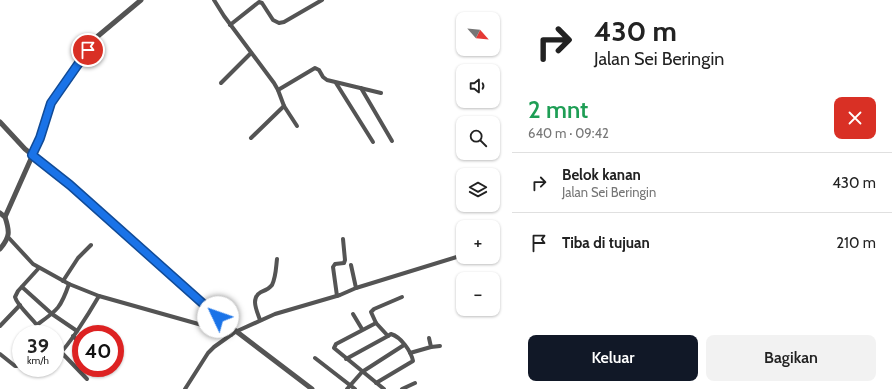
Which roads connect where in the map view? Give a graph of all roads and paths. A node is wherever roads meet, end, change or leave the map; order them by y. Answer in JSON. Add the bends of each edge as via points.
{"nodes":[{"id":1,"x":141,"y":0,"type":"edge"},
{"id":2,"x":214,"y":0,"type":"edge"},
{"id":3,"x":322,"y":0,"type":"edge"},
{"id":4,"x":230,"y":25,"type":"junction"},
{"id":5,"x":251,"y":53,"type":"junction"},
{"id":6,"x":220,"y":83,"type":"dead end"},
{"id":7,"x":336,"y":83,"type":"junction"},
{"id":8,"x":361,"y":88,"type":"junction"},
{"id":9,"x":278,"y":90,"type":"junction"},
{"id":10,"x":382,"y":93,"type":"dead end"},
{"id":11,"x":284,"y":106,"type":"junction"},
{"id":12,"x":0,"y":122,"type":"edge"},
{"id":13,"x":297,"y":126,"type":"dead end"},
{"id":14,"x":252,"y":138,"type":"dead end"},
{"id":15,"x":392,"y":141,"type":"dead end"},
{"id":16,"x":373,"y":142,"type":"dead end"},
{"id":17,"x":32,"y":155,"type":"junction"},
{"id":18,"x":0,"y":212,"type":"edge"},
{"id":19,"x":5,"y":217,"type":"junction"},
{"id":20,"x":8,"y":237,"type":"junction"},
{"id":21,"x":343,"y":239,"type":"dead end"},
{"id":22,"x":91,"y":245,"type":"dead end"},
{"id":23,"x":0,"y":249,"type":"edge"},
{"id":24,"x":456,"y":257,"type":"edge"},
{"id":25,"x":277,"y":259,"type":"dead end"},
{"id":26,"x":351,"y":265,"type":"dead end"},
{"id":27,"x":38,"y":269,"type":"junction"},
{"id":28,"x":63,"y":281,"type":"junction"},
{"id":29,"x":69,"y":284,"type":"junction"},
{"id":30,"x":22,"y":287,"type":"junction"},
{"id":31,"x":356,"y":288,"type":"junction"},
{"id":32,"x":99,"y":296,"type":"junction"},
{"id":33,"x":337,"y":296,"type":"junction"},
{"id":34,"x":402,"y":297,"type":"dead end"},
{"id":35,"x":20,"y":305,"type":"junction"},
{"id":36,"x":52,"y":314,"type":"junction"},
{"id":37,"x":353,"y":314,"type":"dead end"},
{"id":38,"x":260,"y":320,"type":"junction"},
{"id":39,"x":376,"y":322,"type":"junction"},
{"id":40,"x":38,"y":324,"type":"joint"},
{"id":41,"x":81,"y":325,"type":"edge"},
{"id":42,"x":0,"y":326,"type":"edge"},
{"id":43,"x":72,"y":328,"type":"edge"},
{"id":44,"x":362,"y":329,"type":"junction"},
{"id":45,"x":233,"y":333,"type":"junction"},
{"id":46,"x":388,"y":336,"type":"junction"},
{"id":47,"x":72,"y":337,"type":"edge"},
{"id":48,"x":429,"y":338,"type":"dead end"},
{"id":49,"x":404,"y":345,"type":"junction"},
{"id":50,"x":440,"y":346,"type":"dead end"},
{"id":51,"x":64,"y":347,"type":"edge"},
{"id":52,"x":431,"y":347,"type":"junction"},
{"id":53,"x":410,"y":353,"type":"junction"},
{"id":54,"x":0,"y":354,"type":"edge"},
{"id":55,"x":315,"y":358,"type":"dead end"},
{"id":56,"x":64,"y":359,"type":"edge"},
{"id":57,"x":346,"y":359,"type":"junction"},
{"id":58,"x":12,"y":364,"type":"edge"},
{"id":59,"x":362,"y":372,"type":"junction"},
{"id":60,"x":87,"y":379,"type":"dead end"},
{"id":61,"x":376,"y":383,"type":"junction"},
{"id":62,"x":415,"y":383,"type":"dead end"},
{"id":63,"x":349,"y":387,"type":"edge"},
{"id":64,"x":185,"y":389,"type":"edge"},
{"id":65,"x":312,"y":389,"type":"edge"},
{"id":66,"x":355,"y":389,"type":"edge"},
{"id":67,"x":384,"y":389,"type":"edge"},
{"id":68,"x":402,"y":389,"type":"edge"}],
"edges":[{"from":1,"to":17,"type":"street","via":[[98,36],[66,81],[49,107]]},
{"from":2,"to":4,"type":"street"},
{"from":3,"to":4,"type":"street","via":[[279,23],[273,20],[259,2]]},
{"from":4,"to":5,"type":"street"},
{"from":5,"to":6,"type":"street"},
{"from":5,"to":9,"type":"street"},
{"from":7,"to":8,"type":"street"},
{"from":7,"to":9,"type":"street","via":[[325,80],[315,68]]},
{"from":7,"to":16,"type":"street"},
{"from":8,"to":10,"type":"street"},
{"from":8,"to":15,"type":"street"},
{"from":9,"to":11,"type":"street"},
{"from":11,"to":13,"type":"street"},
{"from":11,"to":14,"type":"street"},
{"from":12,"to":17,"type":"street"},
{"from":17,"to":19,"type":"street"},
{"from":17,"to":45,"type":"street","via":[[70,185]]},
{"from":18,"to":19,"type":"street"},
{"from":19,"to":20,"type":"street","via":[[9,229]]},
{"from":20,"to":23,"type":"street"},
{"from":20,"to":27,"type":"street"},
{"from":21,"to":33,"type":"street","via":[[344,263],[335,264],[333,267]]},
{"from":22,"to":28,"type":"street"},
{"from":24,"to":31,"type":"street"},
{"from":25,"to":38,"type":"street","via":[[271,286],[255,298]]},
{"from":26,"to":31,"type":"street"},
{"from":27,"to":28,"type":"street"},
{"from":27,"to":30,"type":"street"},
{"from":28,"to":29,"type":"street"},
{"from":29,"to":32,"type":"street"},
{"from":29,"to":36,"type":"street","via":[[60,306]]},
{"from":30,"to":35,"type":"street","via":[[15,297]]},
{"from":30,"to":36,"type":"street"},
{"from":31,"to":33,"type":"street"},
{"from":32,"to":41,"type":"street"},
{"from":32,"to":45,"type":"street"},
{"from":33,"to":38,"type":"street"},
{"from":34,"to":39,"type":"street","via":[[372,310]]},
{"from":35,"to":40,"type":"street"},
{"from":35,"to":42,"type":"street"},
{"from":36,"to":40,"type":"street"},
{"from":36,"to":43,"type":"street"},
{"from":37,"to":44,"type":"street"},
{"from":38,"to":45,"type":"street"},
{"from":39,"to":44,"type":"street"},
{"from":39,"to":46,"type":"street"},
{"from":44,"to":57,"type":"street","via":[[334,346]]},
{"from":45,"to":64,"type":"street","via":[[208,353]]},
{"from":45,"to":65,"type":"street"},
{"from":46,"to":49,"type":"street","via":[[394,335]]},
{"from":46,"to":57,"type":"street"},
{"from":47,"to":51,"type":"street"},
{"from":48,"to":52,"type":"street"},
{"from":49,"to":53,"type":"street"},
{"from":49,"to":59,"type":"street"},
{"from":50,"to":52,"type":"street"},
{"from":52,"to":53,"type":"street"},
{"from":53,"to":61,"type":"street","via":[[413,362]]},
{"from":54,"to":58,"type":"street"},
{"from":55,"to":63,"type":"street"},
{"from":56,"to":60,"type":"street"},
{"from":57,"to":59,"type":"street"},
{"from":59,"to":61,"type":"street"},
{"from":59,"to":63,"type":"street"},
{"from":61,"to":67,"type":"street"},
{"from":62,"to":68,"type":"street"},
{"from":63,"to":66,"type":"street"}]}
